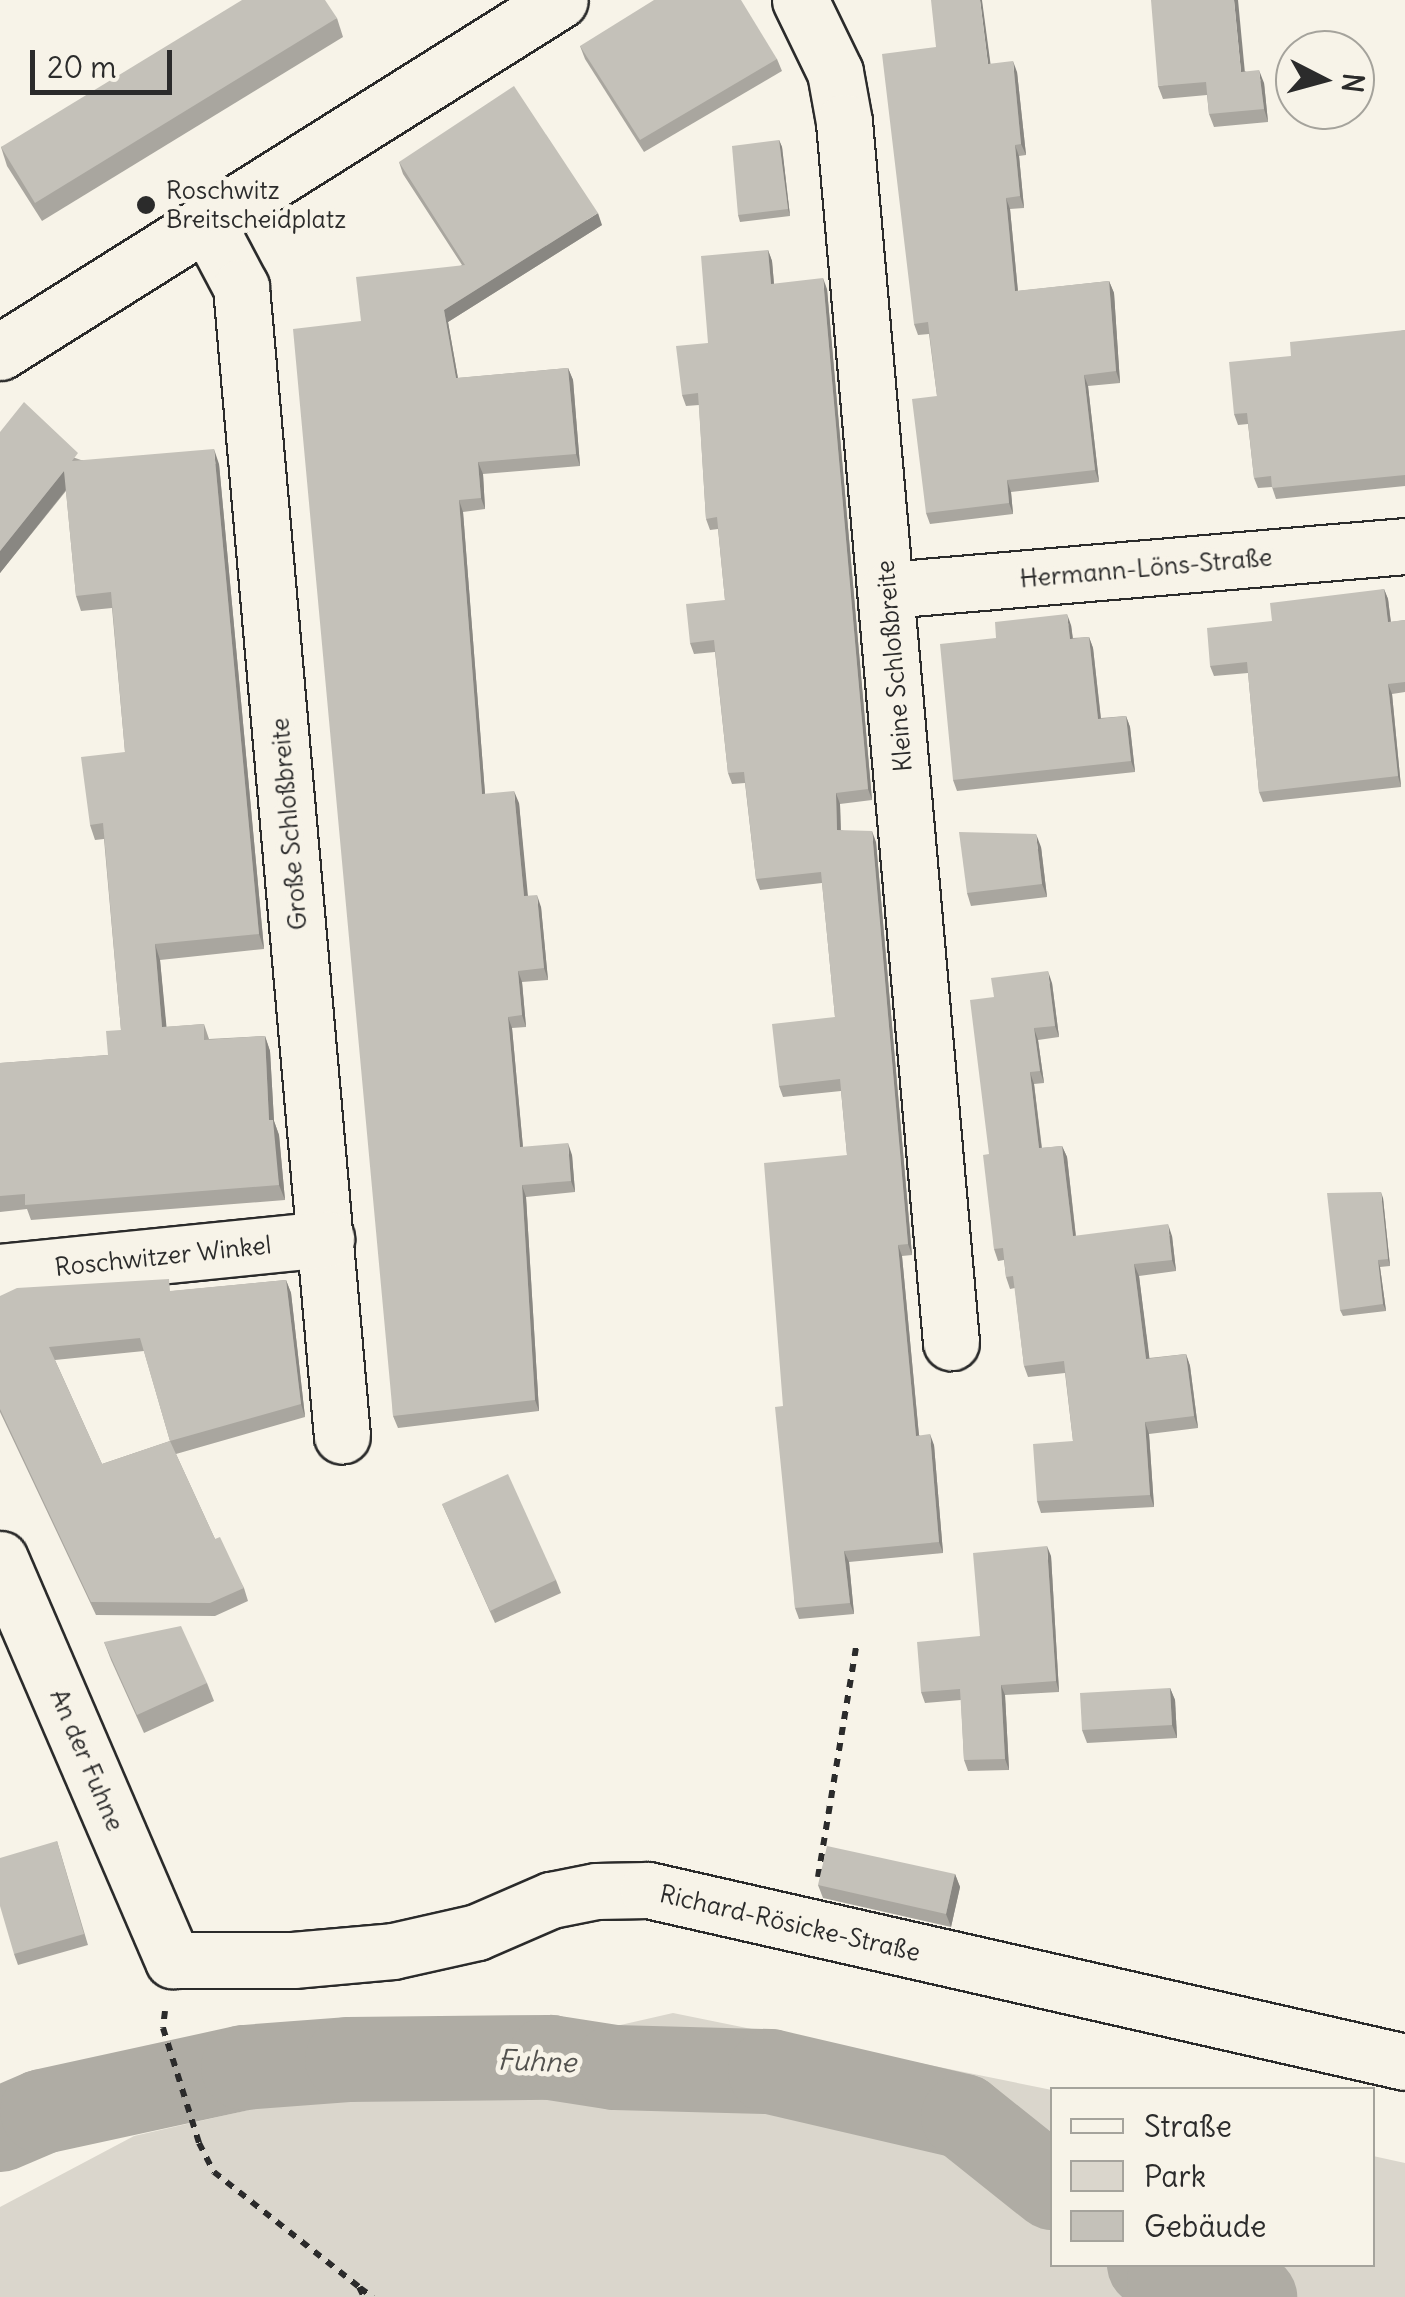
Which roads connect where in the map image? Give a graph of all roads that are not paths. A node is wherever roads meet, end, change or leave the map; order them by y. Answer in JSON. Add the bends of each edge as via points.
{"nodes":[{"id":1,"x":560,"y":0,"type":"edge"},
{"id":2,"x":800,"y":0,"type":"edge"},
{"id":3,"x":206,"y":221,"type":"junction"},
{"id":4,"x":0,"y":352,"type":"edge"},
{"id":5,"x":1405,"y":546,"type":"edge"},
{"id":6,"x":888,"y":590,"type":"junction"},
{"id":7,"x":326,"y":1239,"type":"junction"},
{"id":8,"x":0,"y":1272,"type":"edge"},
{"id":9,"x":951,"y":1342,"type":"dead end"},
{"id":10,"x":342,"y":1436,"type":"dead end"},
{"id":11,"x":0,"y":1559,"type":"edge"},
{"id":12,"x":173,"y":1960,"type":"joint"},
{"id":13,"x":1405,"y":2062,"type":"edge"}],
"edges":[{"from":1,"to":3,"type":"street"},
{"from":2,"to":6,"type":"street","name":"Kleine Schloßbreite","via":[[834,72],[844,122]]},
{"from":3,"to":4,"type":"street"},
{"from":3,"to":7,"type":"street","name":"Große Schloßbreite","via":[[241,287]]},
{"from":5,"to":6,"type":"street","name":"Hermann-Löns-Straße"},
{"from":6,"to":9,"type":"street","name":"Kleine Schloßbreite"},
{"from":7,"to":8,"type":"street","name":"Roschwitzer Winkel"},
{"from":7,"to":10,"type":"street","name":"Große Schloßbreite"},
{"from":11,"to":12,"type":"street","name":"An der Fuhne"},
{"from":12,"to":13,"type":"street","name":"Richard-Rösicke-Straße","via":[[393,1951],[477,1932],[551,1900],[648,1890]]}]}
